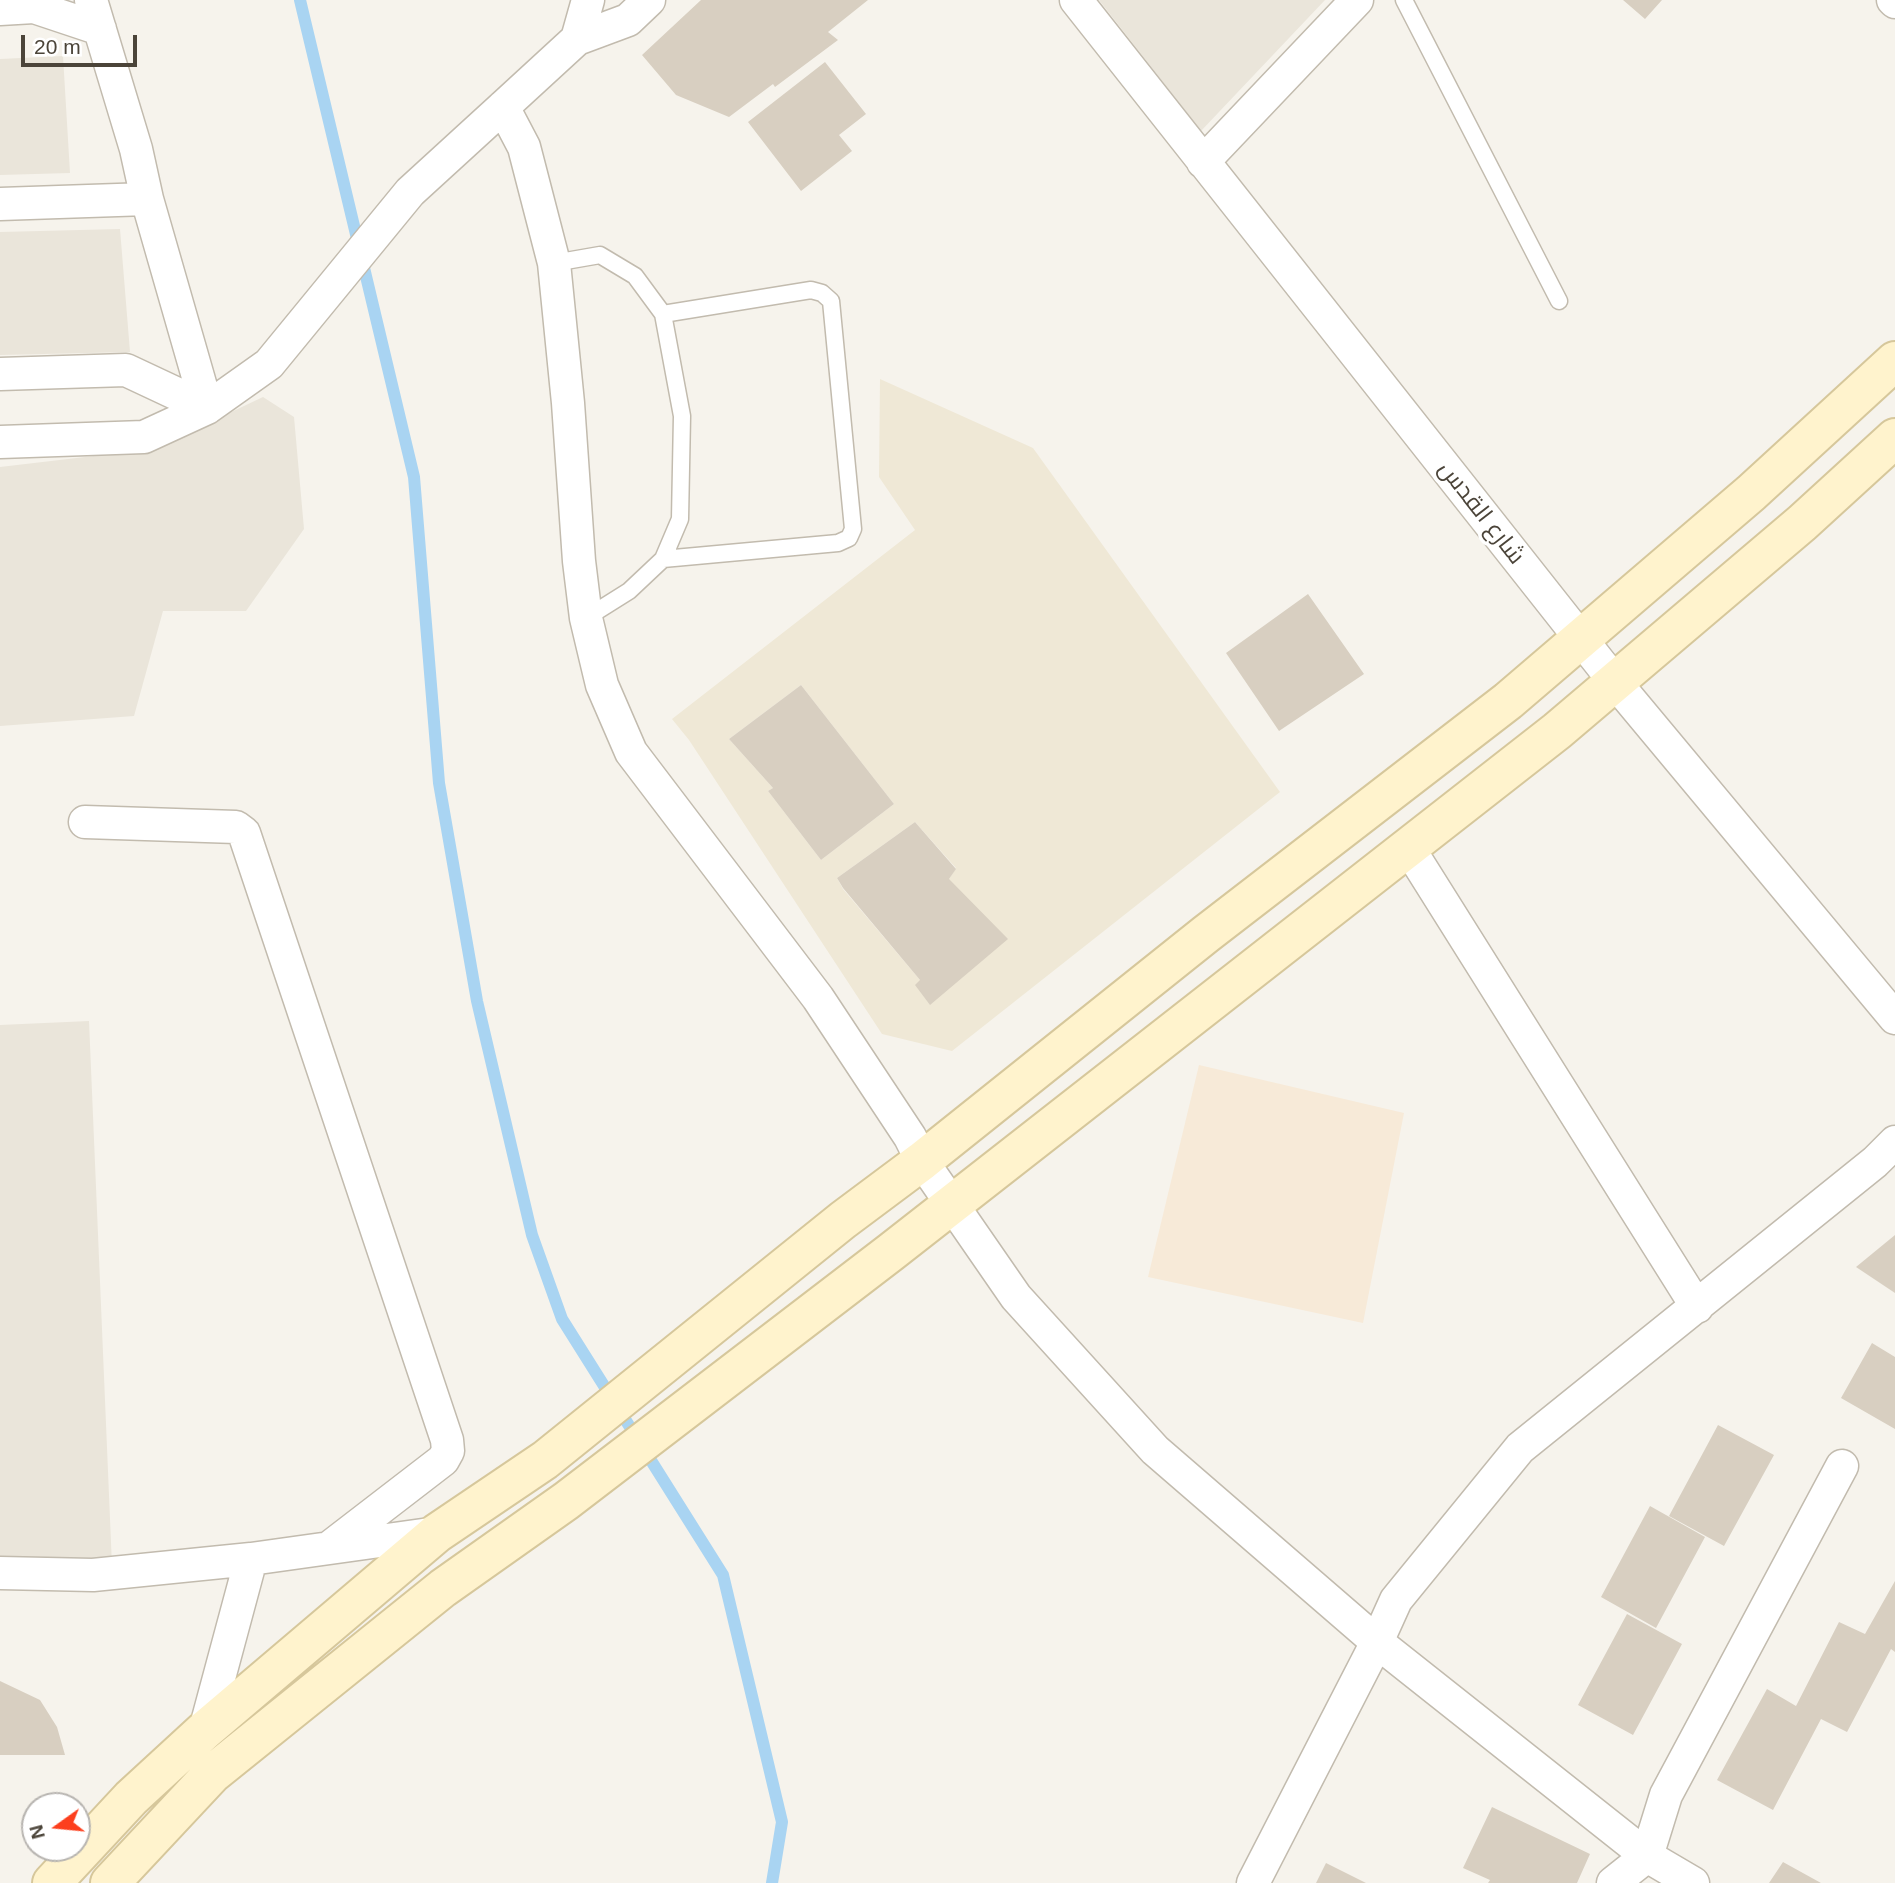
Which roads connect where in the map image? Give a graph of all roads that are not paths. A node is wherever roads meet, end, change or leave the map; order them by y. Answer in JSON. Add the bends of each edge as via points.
{"nodes":[{"id":1,"x":588,"y":0,"type":"edge"},
{"id":2,"x":649,"y":0,"type":"edge"},
{"id":3,"x":1076,"y":0,"type":"edge"},
{"id":4,"x":1357,"y":0,"type":"edge"},
{"id":5,"x":1404,"y":0,"type":"edge"},
{"id":6,"x":0,"y":9,"type":"edge"},
{"id":7,"x":96,"y":14,"type":"edge"},
{"id":8,"x":577,"y":39,"type":"junction"},
{"id":9,"x":503,"y":107,"type":"junction"},
{"id":10,"x":1203,"y":162,"type":"junction"},
{"id":11,"x":146,"y":199,"type":"junction"},
{"id":12,"x":0,"y":204,"type":"edge"},
{"id":13,"x":554,"y":263,"type":"junction"},
{"id":14,"x":1559,"y":301,"type":"dead end"},
{"id":15,"x":663,"y":314,"type":"junction"},
{"id":16,"x":1895,"y":361,"type":"edge"},
{"id":17,"x":0,"y":374,"type":"edge"},
{"id":18,"x":207,"y":408,"type":"junction"},
{"id":19,"x":1895,"y":438,"type":"edge"},
{"id":20,"x":0,"y":442,"type":"edge"},
{"id":21,"x":663,"y":559,"type":"junction"},
{"id":22,"x":586,"y":618,"type":"junction"},
{"id":23,"x":1580,"y":638,"type":"junction"},
{"id":24,"x":1615,"y":682,"type":"junction"},
{"id":25,"x":85,"y":822,"type":"dead end"},
{"id":26,"x":1408,"y":847,"type":"junction"},
{"id":27,"x":1895,"y":1018,"type":"edge"},
{"id":28,"x":1895,"y":1142,"type":"edge"},
{"id":29,"x":922,"y":1161,"type":"junction"},
{"id":30,"x":952,"y":1204,"type":"junction"},
{"id":31,"x":1697,"y":1307,"type":"junction"},
{"id":32,"x":1842,"y":1466,"type":"dead end"},
{"id":33,"x":437,"y":1532,"type":"junction"},
{"id":34,"x":330,"y":1547,"type":"junction"},
{"id":35,"x":251,"y":1559,"type":"junction"},
{"id":36,"x":0,"y":1573,"type":"edge"},
{"id":37,"x":1377,"y":1642,"type":"junction"},
{"id":38,"x":205,"y":1730,"type":"junction"},
{"id":39,"x":1647,"y":1856,"type":"junction"},
{"id":40,"x":52,"y":1883,"type":"edge"},
{"id":41,"x":110,"y":1883,"type":"edge"},
{"id":42,"x":1253,"y":1883,"type":"edge"},
{"id":43,"x":1613,"y":1883,"type":"edge"},
{"id":44,"x":1693,"y":1883,"type":"edge"}],
"edges":[{"from":1,"to":8,"type":"street"},
{"from":2,"to":8,"type":"street","via":[[628,20]]},
{"from":3,"to":10,"type":"street","name":"شارع القدس"},
{"from":4,"to":10,"type":"street"},
{"from":5,"to":14,"type":"lane"},
{"from":6,"to":7,"type":"street","via":[[34,7]]},
{"from":7,"to":11,"type":"street"},
{"from":8,"to":9,"type":"street"},
{"from":9,"to":13,"type":"street","via":[[524,148]]},
{"from":9,"to":18,"type":"street","via":[[410,192],[269,364]]},
{"from":10,"to":23,"type":"street","name":"شارع القدس"},
{"from":11,"to":12,"type":"street"},
{"from":11,"to":18,"type":"street"},
{"from":13,"to":15,"type":"lane","via":[[600,255],[635,276]]},
{"from":13,"to":22,"type":"street"},
{"from":15,"to":21,"type":"lane","via":[[682,416],[680,519]]},
{"from":15,"to":21,"type":"lane","via":[[811,290],[831,301],[853,528],[849,538],[838,543]]},
{"from":16,"to":23,"type":"main road","via":[[1751,493]]},
{"from":17,"to":18,"type":"street","via":[[126,370]]},
{"from":18,"to":20,"type":"street","via":[[144,437]]},
{"from":19,"to":24,"type":"main road"},
{"from":21,"to":22,"type":"lane","via":[[629,591]]},
{"from":22,"to":29,"type":"street","via":[[602,685],[631,752],[818,998]]},
{"from":23,"to":24,"type":"street","name":"شارع القدس"},
{"from":23,"to":29,"type":"main road","via":[[1508,701]]},
{"from":24,"to":26,"type":"main road"},
{"from":24,"to":27,"type":"street","name":"شارع القدس"},
{"from":25,"to":34,"type":"street","via":[[236,827],[244,833],[447,1440],[443,1460]]},
{"from":26,"to":30,"type":"main road"},
{"from":26,"to":31,"type":"street"},
{"from":28,"to":31,"type":"street"},
{"from":29,"to":30,"type":"street"},
{"from":29,"to":33,"type":"main road","via":[[545,1460]]},
{"from":30,"to":37,"type":"street","via":[[1016,1297],[1155,1450]]},
{"from":30,"to":41,"type":"main road","via":[[566,1501],[443,1588],[212,1774]]},
{"from":31,"to":37,"type":"street","via":[[1520,1448],[1396,1600]]},
{"from":32,"to":39,"type":"street","via":[[1666,1796]]},
{"from":33,"to":34,"type":"street"},
{"from":33,"to":38,"type":"main road"},
{"from":34,"to":35,"type":"street"},
{"from":35,"to":36,"type":"street","via":[[93,1575]]},
{"from":35,"to":38,"type":"street"},
{"from":37,"to":39,"type":"street"},
{"from":37,"to":42,"type":"street"},
{"from":38,"to":40,"type":"main road","via":[[131,1798]]},
{"from":39,"to":43,"type":"street"},
{"from":39,"to":44,"type":"street"}]}
